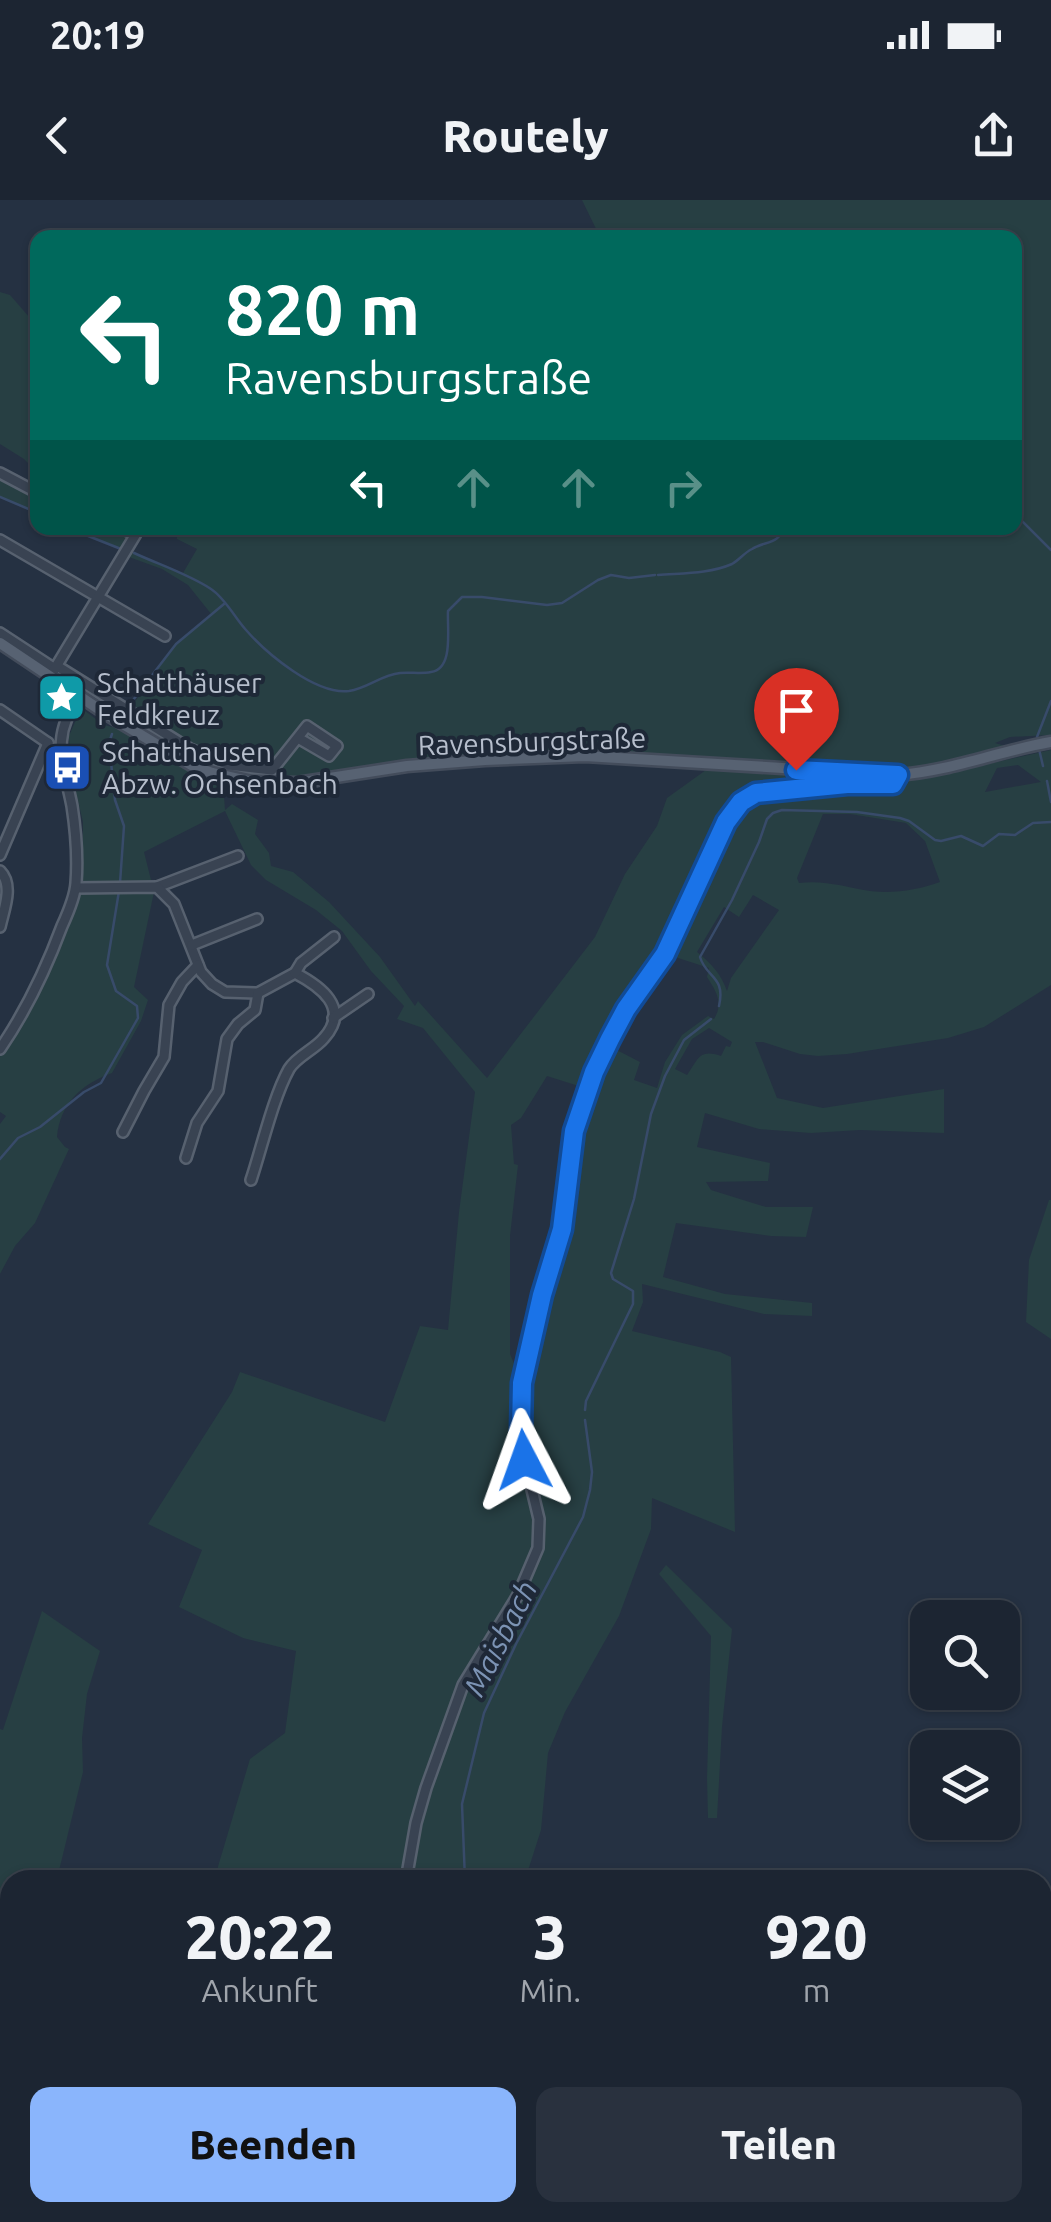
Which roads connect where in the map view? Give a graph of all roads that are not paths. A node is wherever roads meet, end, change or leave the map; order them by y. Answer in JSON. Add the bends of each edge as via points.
{"nodes":[{"id":1,"x":0,"y":473,"type":"edge"},
{"id":2,"x":30,"y":489,"type":"edge"},
{"id":3,"x":135,"y":535,"type":"edge"},
{"id":4,"x":0,"y":540,"type":"edge"},
{"id":5,"x":100,"y":597,"type":"junction"},
{"id":6,"x":0,"y":633,"type":"edge"},
{"id":7,"x":165,"y":636,"type":"dead end"},
{"id":8,"x":0,"y":643,"type":"edge"},
{"id":9,"x":54,"y":671,"type":"junction"},
{"id":10,"x":80,"y":697,"type":"junction"},
{"id":11,"x":0,"y":710,"type":"edge"},
{"id":12,"x":298,"y":738,"type":"dead end"},
{"id":13,"x":61,"y":742,"type":"junction"},
{"id":14,"x":1051,"y":742,"type":"edge"},
{"id":15,"x":48,"y":743,"type":"junction"},
{"id":16,"x":898,"y":775,"type":"junction"},
{"id":17,"x":0,"y":823,"type":"edge"},
{"id":18,"x":11,"y":827,"type":"junction"},
{"id":19,"x":0,"y":854,"type":"edge"},
{"id":20,"x":238,"y":856,"type":"dead end"},
{"id":21,"x":0,"y":871,"type":"edge"},
{"id":22,"x":157,"y":887,"type":"junction"},
{"id":23,"x":76,"y":888,"type":"junction"},
{"id":24,"x":257,"y":919,"type":"dead end"},
{"id":25,"x":0,"y":927,"type":"edge"},
{"id":26,"x":334,"y":936,"type":"dead end"},
{"id":27,"x":192,"y":945,"type":"junction"},
{"id":28,"x":198,"y":965,"type":"junction"},
{"id":29,"x":295,"y":973,"type":"junction"},
{"id":30,"x":258,"y":993,"type":"junction"},
{"id":31,"x":368,"y":994,"type":"dead end"},
{"id":32,"x":333,"y":1018,"type":"junction"},
{"id":33,"x":0,"y":1049,"type":"edge"},
{"id":34,"x":124,"y":1132,"type":"dead end"},
{"id":35,"x":186,"y":1158,"type":"dead end"},
{"id":36,"x":251,"y":1180,"type":"dead end"},
{"id":37,"x":408,"y":1870,"type":"edge"}],
"edges":[{"from":1,"to":2,"type":"street"},
{"from":3,"to":5,"type":"street"},
{"from":4,"to":5,"type":"street"},
{"from":5,"to":7,"type":"street"},
{"from":5,"to":9,"type":"street"},
{"from":6,"to":9,"type":"street"},
{"from":8,"to":9,"type":"main road"},
{"from":9,"to":10,"type":"main road"},
{"from":9,"to":12,"type":"street","via":[[190,750],[229,765],[272,770]]},
{"from":10,"to":13,"type":"street"},
{"from":10,"to":16,"type":"main road","name":"Ravensburgstraße","via":[[194,766],[240,780],[275,783],[407,766],[584,756]]},
{"from":11,"to":15,"type":"street"},
{"from":13,"to":15,"type":"street"},
{"from":13,"to":23,"type":"street","via":[[78,845]]},
{"from":14,"to":16,"type":"main road","name":"Ravensburgstraße"},
{"from":15,"to":18,"type":"street"},
{"from":16,"to":37,"type":"street","via":[[893,784],[766,791],[741,802],[665,954],[626,1009],[594,1072],[572,1140],[562,1229],[522,1383],[523,1452],[538,1512],[538,1548],[518,1595],[463,1685],[426,1788]]},
{"from":17,"to":18,"type":"street"},
{"from":18,"to":19,"type":"street"},
{"from":20,"to":22,"type":"street"},
{"from":21,"to":25,"type":"street","via":[[8,892]]},
{"from":22,"to":23,"type":"street"},
{"from":22,"to":27,"type":"street","via":[[174,904]]},
{"from":23,"to":33,"type":"street","via":[[48,964]]},
{"from":24,"to":27,"type":"street"},
{"from":26,"to":29,"type":"street"},
{"from":27,"to":28,"type":"street"},
{"from":28,"to":30,"type":"street","via":[[225,992]]},
{"from":28,"to":34,"type":"street","via":[[169,1006],[164,1056]]},
{"from":29,"to":30,"type":"street"},
{"from":29,"to":32,"type":"street","via":[[319,985]]},
{"from":30,"to":35,"type":"street","via":[[255,1010],[227,1039],[218,1092]]},
{"from":31,"to":32,"type":"street"},
{"from":32,"to":36,"type":"street","via":[[324,1038],[291,1065]]}]}
